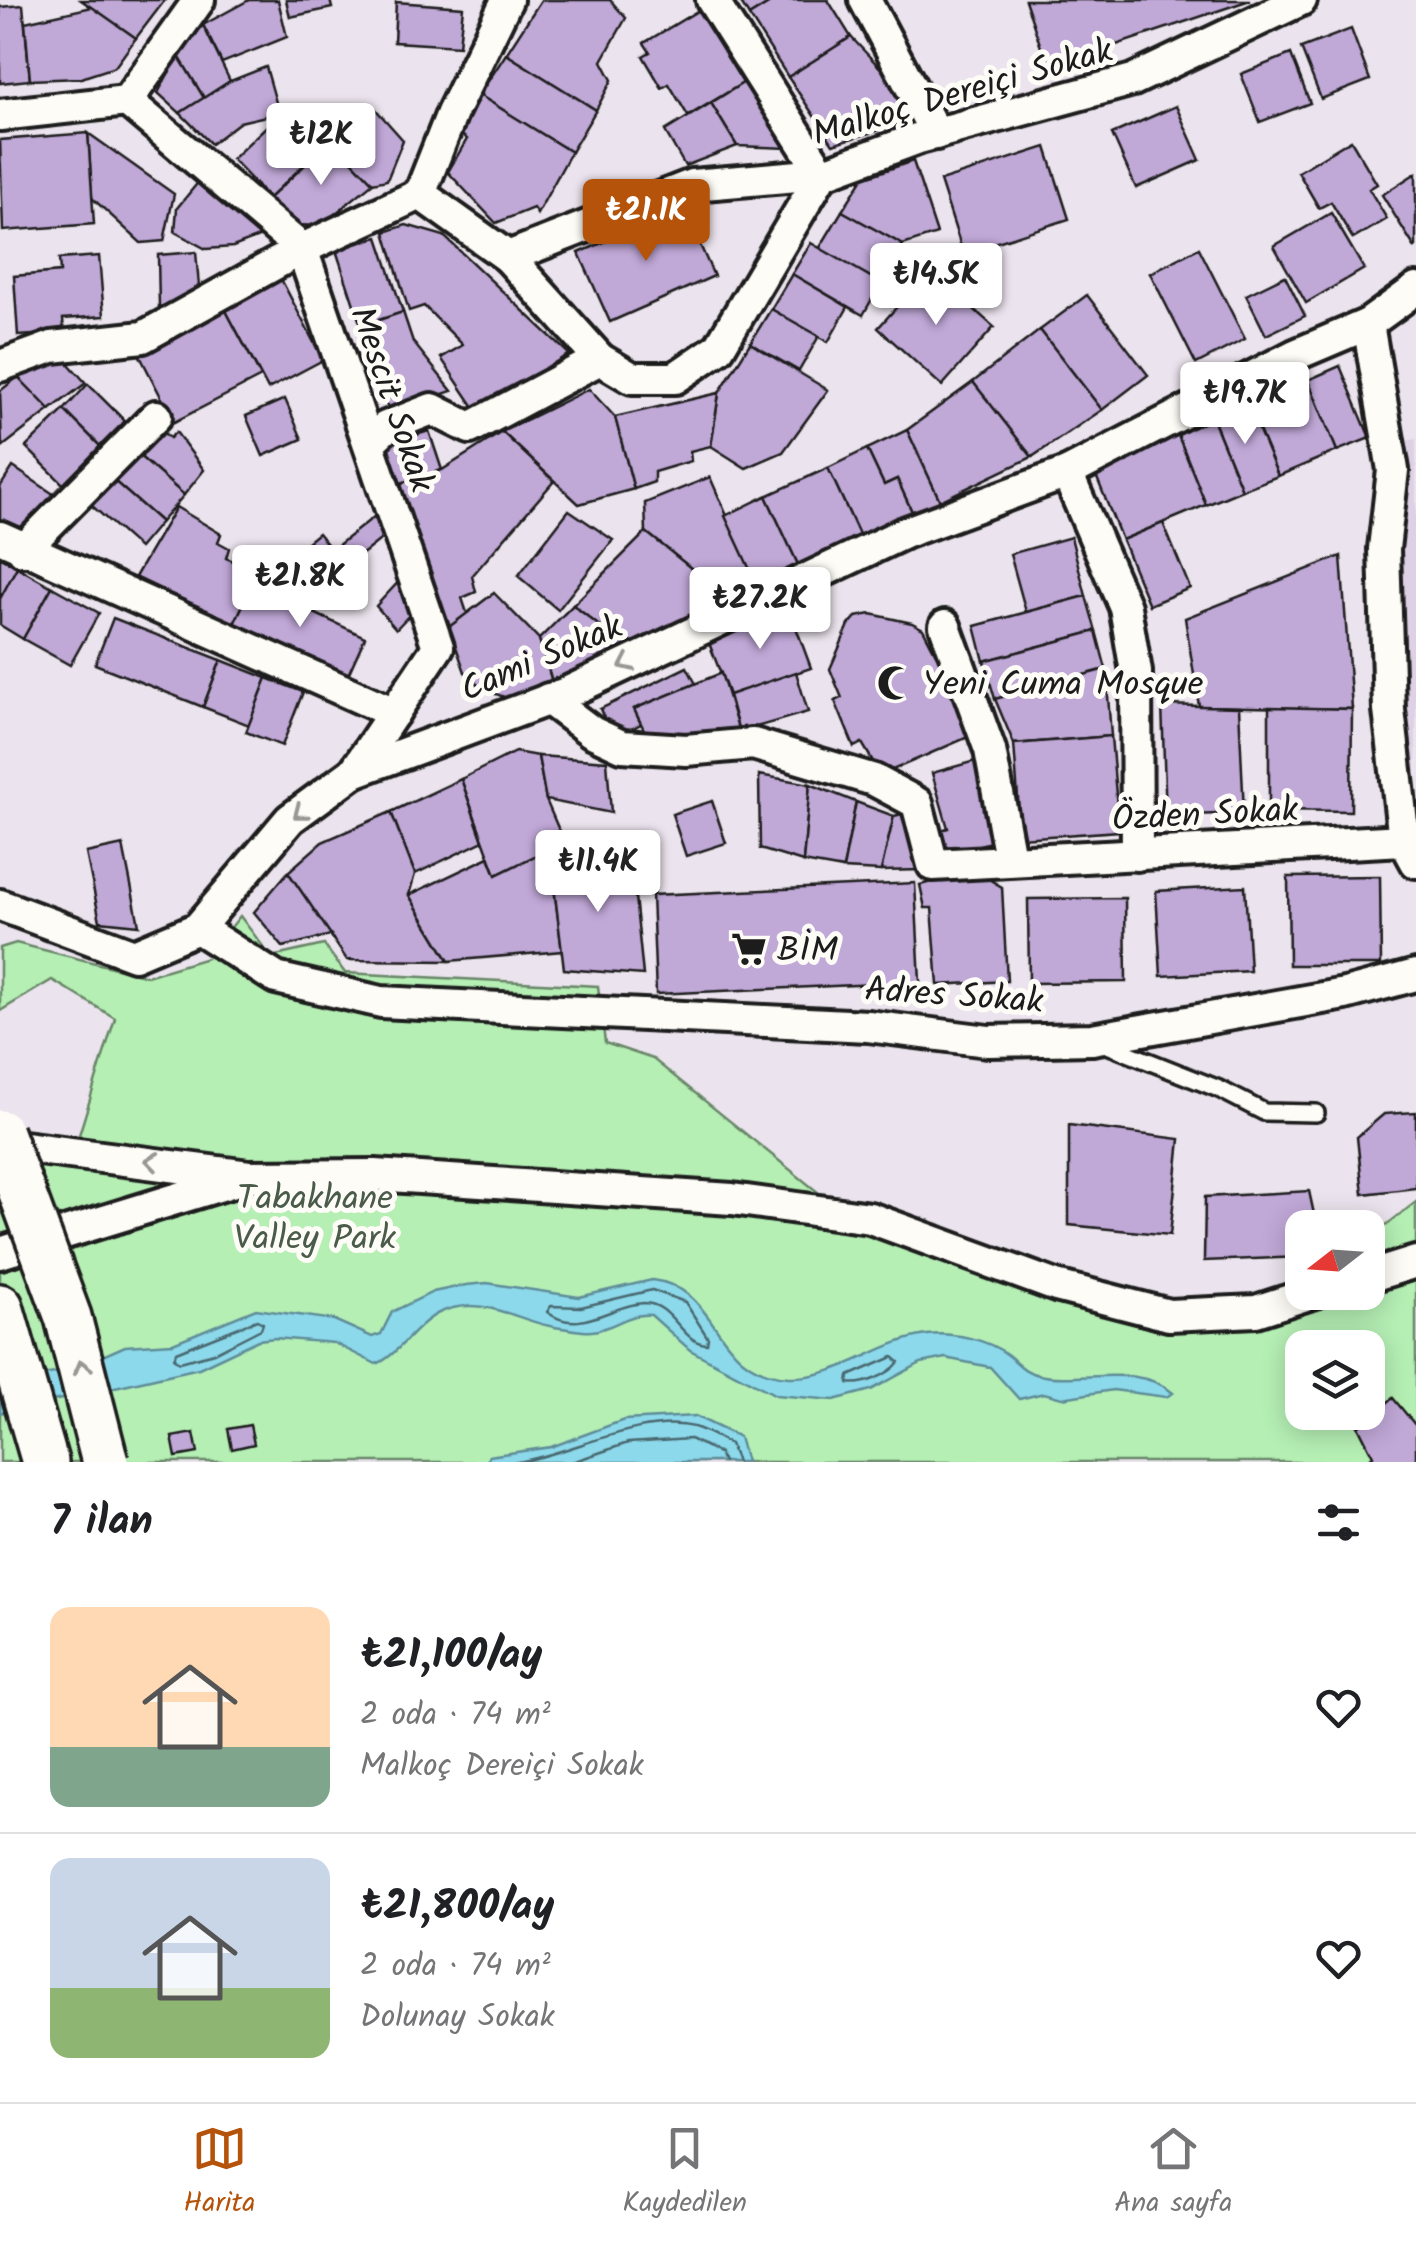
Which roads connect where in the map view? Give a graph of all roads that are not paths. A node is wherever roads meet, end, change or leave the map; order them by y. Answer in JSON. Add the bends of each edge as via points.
{"nodes":[{"id":1,"x":199,"y":0,"type":"edge"},
{"id":2,"x":507,"y":0,"type":"edge"},
{"id":3,"x":712,"y":0,"type":"edge"},
{"id":4,"x":865,"y":0,"type":"edge"},
{"id":5,"x":1301,"y":0,"type":"edge"},
{"id":6,"x":127,"y":101,"type":"junction"},
{"id":7,"x":0,"y":115,"type":"edge"},
{"id":8,"x":936,"y":134,"type":"junction"},
{"id":9,"x":822,"y":174,"type":"junction"},
{"id":10,"x":420,"y":194,"type":"junction"},
{"id":11,"x":302,"y":249,"type":"junction"},
{"id":12,"x":508,"y":257,"type":"junction"},
{"id":13,"x":1416,"y":289,"type":"edge"},
{"id":14,"x":1368,"y":324,"type":"junction"},
{"id":15,"x":600,"y":358,"type":"junction"},
{"id":16,"x":0,"y":366,"type":"edge"},
{"id":17,"x":156,"y":416,"type":"dead end"},
{"id":18,"x":369,"y":443,"type":"junction"},
{"id":19,"x":1066,"y":473,"type":"junction"},
{"id":20,"x":12,"y":544,"type":"edge"},
{"id":21,"x":945,"y":626,"type":"dead end"},
{"id":22,"x":548,"y":699,"type":"junction"},
{"id":23,"x":394,"y":713,"type":"junction"},
{"id":24,"x":354,"y":772,"type":"junction"},
{"id":25,"x":1410,"y":851,"type":"edge"},
{"id":26,"x":1137,"y":856,"type":"junction"},
{"id":27,"x":1010,"y":858,"type":"junction"},
{"id":28,"x":0,"y":905,"type":"edge"},
{"id":29,"x":198,"y":928,"type":"junction"},
{"id":30,"x":1416,"y":975,"type":"edge"},
{"id":31,"x":1092,"y":1038,"type":"junction"},
{"id":32,"x":1316,"y":1113,"type":"dead end"},
{"id":33,"x":0,"y":1133,"type":"edge"},
{"id":34,"x":0,"y":1144,"type":"edge"},
{"id":35,"x":248,"y":1176,"type":"junction"},
{"id":36,"x":0,"y":1253,"type":"edge"},
{"id":37,"x":1416,"y":1262,"type":"edge"},
{"id":38,"x":1385,"y":1271,"type":"edge"},
{"id":39,"x":1285,"y":1302,"type":"edge"},
{"id":40,"x":0,"y":1307,"type":"edge"},
{"id":41,"x":44,"y":1462,"type":"edge"},
{"id":42,"x":105,"y":1462,"type":"edge"}],
"edges":[{"from":1,"to":6,"type":"street"},
{"from":2,"to":10,"type":"street"},
{"from":3,"to":9,"type":"street"},
{"from":4,"to":8,"type":"street"},
{"from":5,"to":8,"type":"street","name":"Malkoç Dereiçi Sokak","via":[[1134,80]]},
{"from":6,"to":7,"type":"street"},
{"from":6,"to":11,"type":"street"},
{"from":8,"to":9,"type":"street","name":"Malkoç Dereiçi Sokak"},
{"from":9,"to":12,"type":"street","name":"Malkoç Dereiçi Sokak","via":[[692,185]]},
{"from":9,"to":15,"type":"street","via":[[719,348],[675,378],[632,378]]},
{"from":10,"to":11,"type":"street"},
{"from":10,"to":12,"type":"street"},
{"from":11,"to":16,"type":"street","via":[[142,338],[52,347]]},
{"from":11,"to":18,"type":"street","name":"Mescit Sokak"},
{"from":12,"to":15,"type":"street"},
{"from":13,"to":14,"type":"street","name":"Cami Sokak"},
{"from":14,"to":19,"type":"street","name":"Cami Sokak"},
{"from":14,"to":25,"type":"street","via":[[1393,470],[1384,549],[1388,710]]},
{"from":15,"to":18,"type":"street","via":[[470,428],[432,409],[386,427]]},
{"from":17,"to":20,"type":"street"},
{"from":18,"to":23,"type":"street","name":"Mescit Sokak","via":[[438,647]]},
{"from":19,"to":22,"type":"street","name":"Cami Sokak","one_way":true,"via":[[904,533]]},
{"from":19,"to":26,"type":"street","via":[[1125,607],[1136,672]]},
{"from":20,"to":23,"type":"street"},
{"from":21,"to":27,"type":"street","via":[[990,750]]},
{"from":22,"to":24,"type":"street","name":"Cami Sokak"},
{"from":22,"to":27,"type":"street","name":"Özden Sokak","via":[[622,746],[753,744],[874,780],[916,802],[933,865]]},
{"from":23,"to":24,"type":"street","name":"Mescit Sokak"},
{"from":24,"to":29,"type":"street","name":"Cami Sokak","one_way":true,"via":[[290,820]]},
{"from":25,"to":26,"type":"street","name":"Özden Sokak"},
{"from":26,"to":27,"type":"street","name":"Özden Sokak"},
{"from":28,"to":29,"type":"street","name":"Cami Sokak","via":[[134,956]]},
{"from":29,"to":31,"type":"street","name":"Adres Sokak","via":[[276,978],[380,1002],[868,1026],[988,1041]]},
{"from":30,"to":31,"type":"street","name":"Adres Sokak","via":[[1326,998]]},
{"from":31,"to":32,"type":"lane","via":[[1264,1112]]},
{"from":42,"to":33,"type":"main road","one_way":true,"bridge":true,"via":[[68,1317]]},
{"from":35,"to":34,"type":"street","one_way":true},
{"from":35,"to":36,"type":"street"},
{"from":35,"to":39,"type":"street","via":[[375,1175],[732,1199],[870,1218],[1056,1286],[1170,1315],[1256,1311]]},
{"from":37,"to":38,"type":"street"},
{"from":40,"to":41,"type":"main road"}]}
